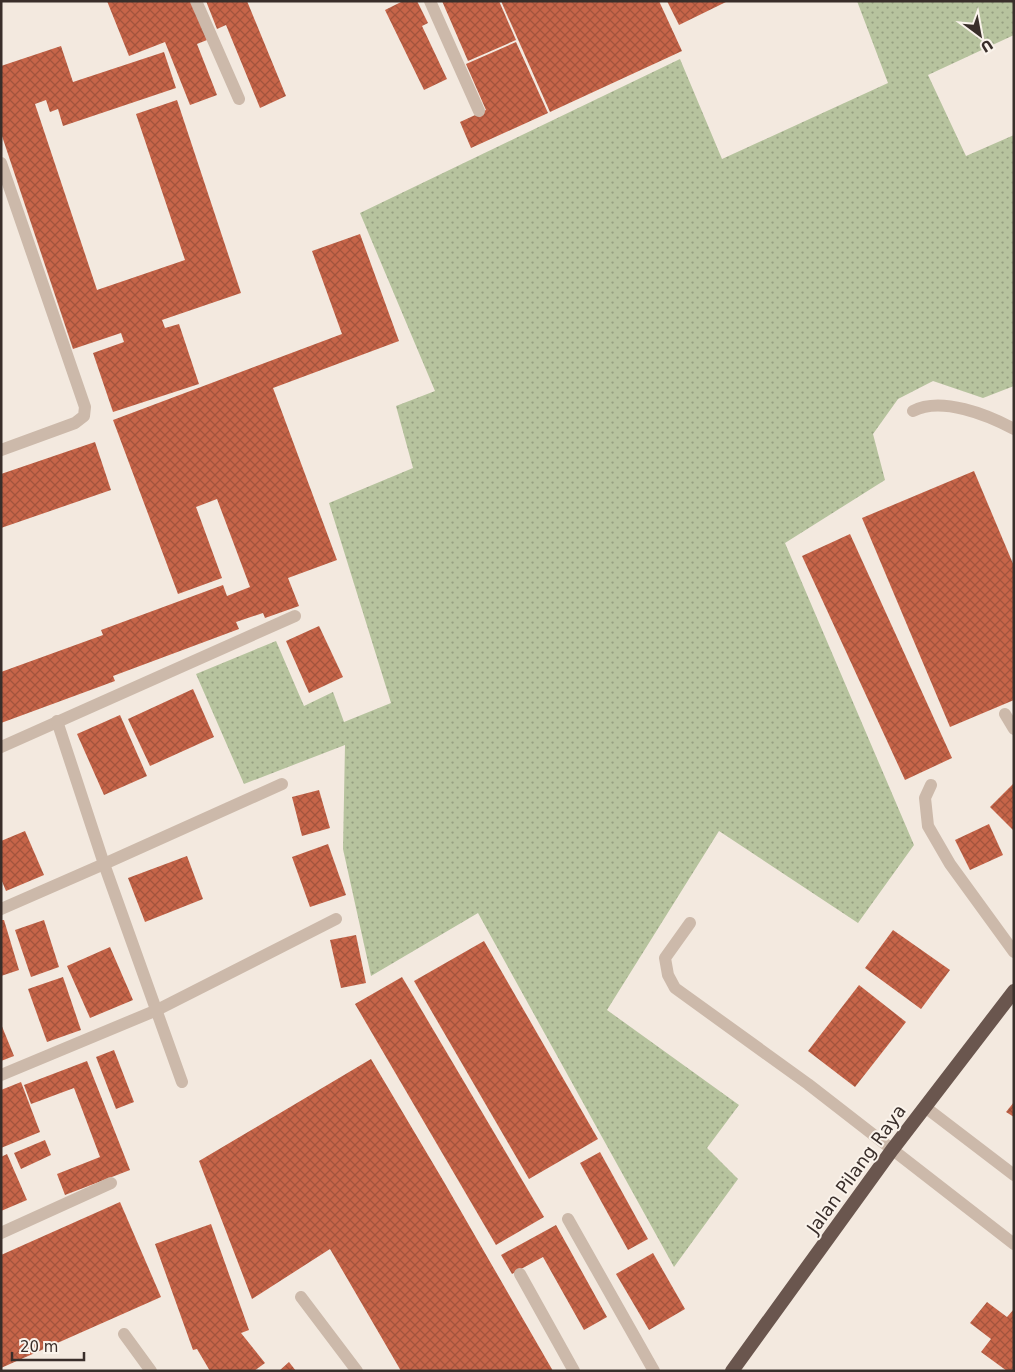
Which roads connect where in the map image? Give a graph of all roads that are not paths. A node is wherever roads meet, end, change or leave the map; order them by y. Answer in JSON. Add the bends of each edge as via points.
{"nodes":[{"id":1,"x":196,"y":1,"type":"edge"},
{"id":2,"x":430,"y":1,"type":"edge"},
{"id":3,"x":239,"y":99,"type":"dead end"},
{"id":4,"x":479,"y":111,"type":"dead end"},
{"id":5,"x":1,"y":163,"type":"edge"},
{"id":6,"x":913,"y":411,"type":"dead end"},
{"id":7,"x":1014,"y":429,"type":"edge"},
{"id":8,"x":1,"y":450,"type":"edge"},
{"id":9,"x":295,"y":616,"type":"dead end"},
{"id":10,"x":1004,"y":714,"type":"dead end"},
{"id":11,"x":57,"y":722,"type":"junction"},
{"id":12,"x":1014,"y":729,"type":"edge"},
{"id":13,"x":1,"y":747,"type":"edge"},
{"id":14,"x":282,"y":784,"type":"dead end"},
{"id":15,"x":931,"y":785,"type":"dead end"},
{"id":16,"x":104,"y":864,"type":"junction"},
{"id":17,"x":1,"y":909,"type":"edge"},
{"id":18,"x":336,"y":919,"type":"dead end"},
{"id":19,"x":690,"y":923,"type":"dead end"},
{"id":20,"x":1014,"y":952,"type":"edge"},
{"id":21,"x":1014,"y":991,"type":"edge"},
{"id":22,"x":158,"y":1010,"type":"junction"},
{"id":23,"x":1,"y":1075,"type":"edge"},
{"id":24,"x":182,"y":1082,"type":"dead end"},
{"id":25,"x":925,"y":1107,"type":"junction"},
{"id":26,"x":892,"y":1150,"type":"junction"},
{"id":27,"x":1014,"y":1175,"type":"edge"},
{"id":28,"x":111,"y":1183,"type":"dead end"},
{"id":29,"x":568,"y":1220,"type":"dead end"},
{"id":30,"x":1,"y":1233,"type":"edge"},
{"id":31,"x":1014,"y":1244,"type":"edge"},
{"id":32,"x":520,"y":1274,"type":"dead end"},
{"id":33,"x":301,"y":1297,"type":"dead end"},
{"id":34,"x":124,"y":1334,"type":"dead end"},
{"id":35,"x":151,"y":1371,"type":"edge"},
{"id":36,"x":357,"y":1371,"type":"edge"},
{"id":37,"x":574,"y":1371,"type":"edge"},
{"id":38,"x":654,"y":1371,"type":"edge"},
{"id":39,"x":732,"y":1371,"type":"edge"}],
"edges":[{"from":1,"to":3,"type":"street"},
{"from":2,"to":4,"type":"street"},
{"from":5,"to":8,"type":"street","via":[[85,406],[84,416],[75,423]]},
{"from":6,"to":7,"type":"street","via":[[923,405],[943,404]]},
{"from":9,"to":11,"type":"street"},
{"from":10,"to":12,"type":"street"},
{"from":11,"to":13,"type":"street"},
{"from":11,"to":16,"type":"street"},
{"from":14,"to":16,"type":"street"},
{"from":15,"to":20,"type":"street","via":[[924,798],[928,826],[950,864]]},
{"from":16,"to":17,"type":"street"},
{"from":16,"to":22,"type":"street"},
{"from":18,"to":22,"type":"street"},
{"from":19,"to":26,"type":"street","via":[[665,958],[668,975],[675,988],[808,1084]]},
{"from":21,"to":25,"type":"highway","name":"Jalan Pilang Raya"},
{"from":22,"to":23,"type":"street"},
{"from":22,"to":24,"type":"street"},
{"from":25,"to":26,"type":"highway","name":"Jalan Pilang Raya"},
{"from":25,"to":27,"type":"street"},
{"from":26,"to":31,"type":"street"},
{"from":26,"to":39,"type":"highway","name":"Jalan Pilang Raya"},
{"from":28,"to":30,"type":"street"},
{"from":29,"to":38,"type":"street"},
{"from":32,"to":37,"type":"street"},
{"from":33,"to":36,"type":"street"},
{"from":34,"to":35,"type":"street"}]}
